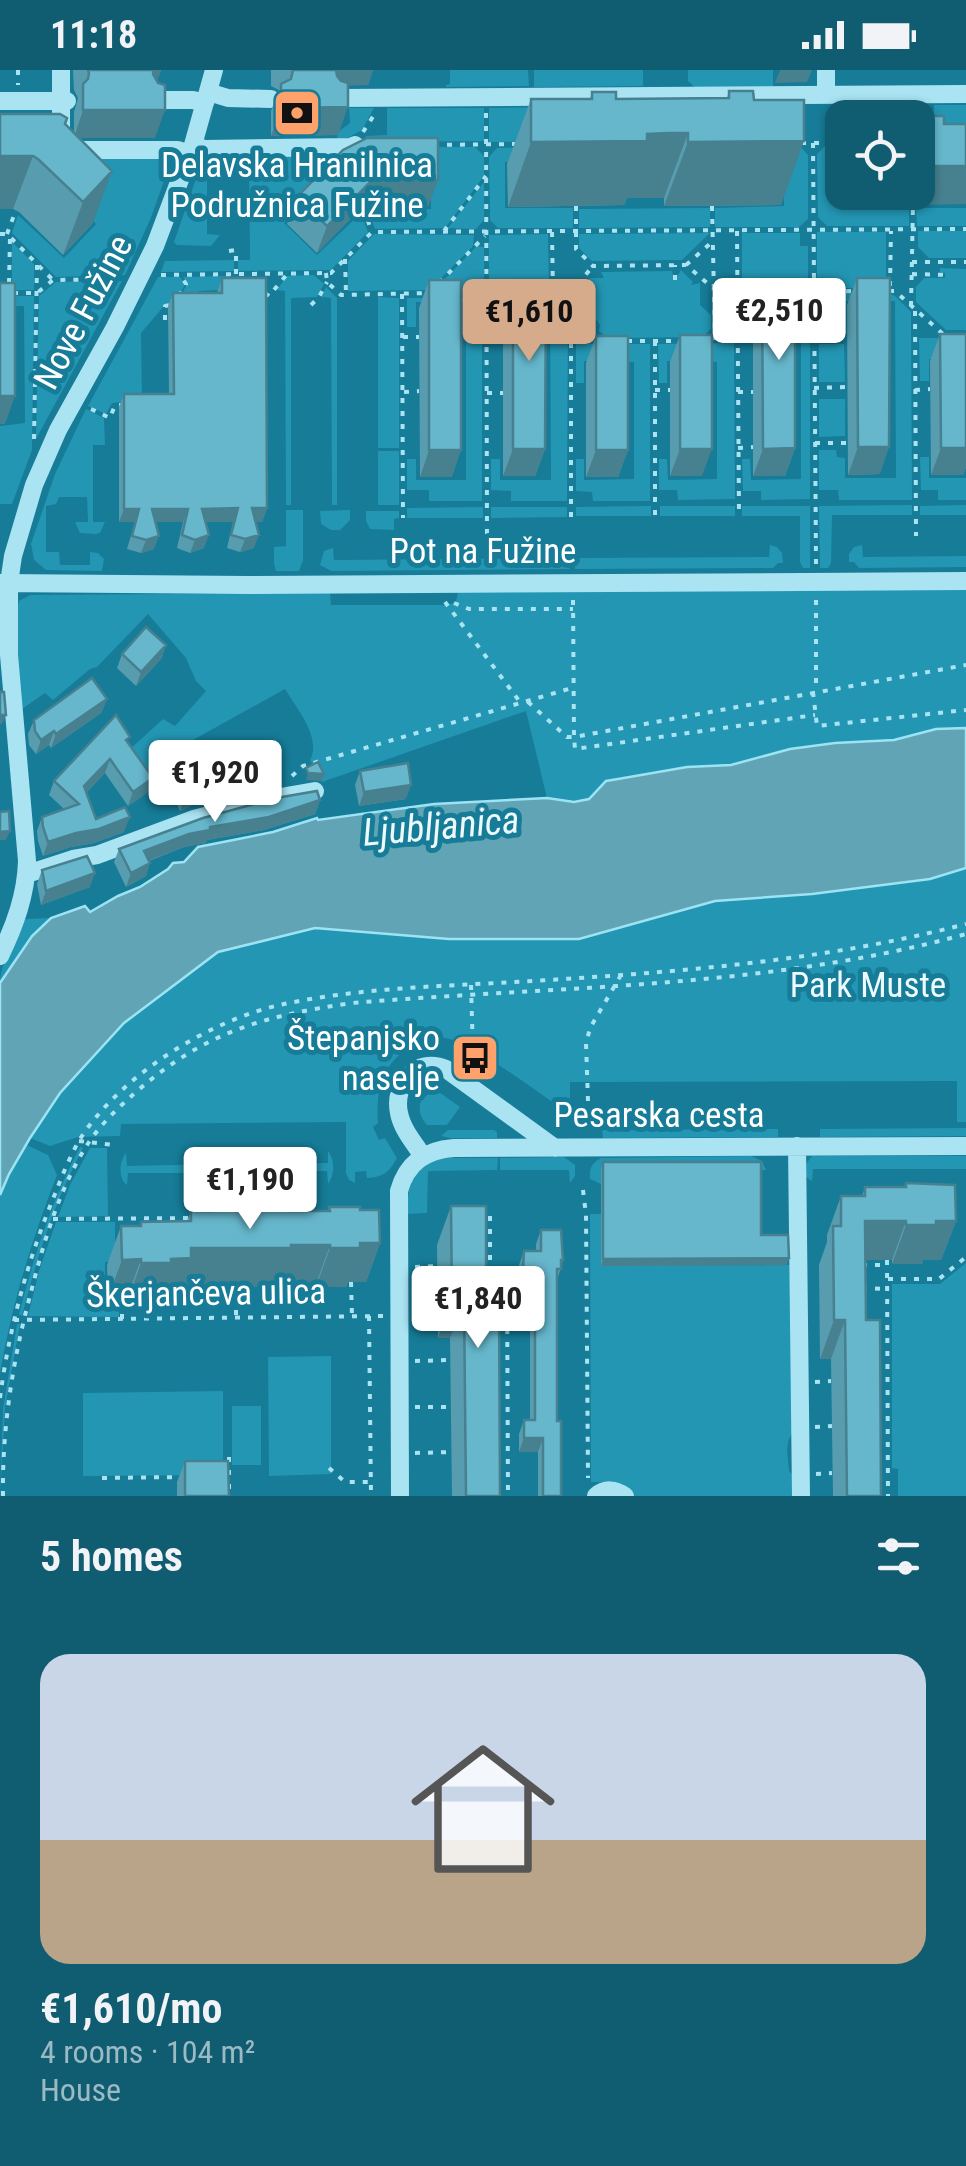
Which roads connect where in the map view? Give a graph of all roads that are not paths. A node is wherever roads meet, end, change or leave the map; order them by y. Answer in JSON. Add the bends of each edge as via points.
{"nodes":[{"id":1,"x":61,"y":70,"type":"edge"},
{"id":2,"x":214,"y":70,"type":"edge"},
{"id":3,"x":826,"y":70,"type":"edge"},
{"id":4,"x":826,"y":94,"type":"junction"},
{"id":5,"x":966,"y":94,"type":"edge"},
{"id":6,"x":206,"y":98,"type":"junction"},
{"id":7,"x":271,"y":98,"type":"dead end"},
{"id":8,"x":338,"y":98,"type":"edge"},
{"id":9,"x":155,"y":100,"type":"edge"},
{"id":10,"x":64,"y":101,"type":"junction"},
{"id":11,"x":0,"y":102,"type":"edge"},
{"id":12,"x":355,"y":145,"type":"edge"},
{"id":13,"x":191,"y":149,"type":"junction"},
{"id":14,"x":966,"y":581,"type":"edge"},
{"id":15,"x":5,"y":583,"type":"edge"},
{"id":16,"x":315,"y":791,"type":"edge"},
{"id":17,"x":27,"y":874,"type":"junction"},
{"id":18,"x":0,"y":956,"type":"edge"},
{"id":19,"x":797,"y":1146,"type":"junction"},
{"id":20,"x":966,"y":1146,"type":"edge"},
{"id":21,"x":555,"y":1148,"type":"junction"},
{"id":22,"x":422,"y":1156,"type":"junction"},
{"id":23,"x":400,"y":1496,"type":"edge"},
{"id":24,"x":597,"y":1496,"type":"edge"},
{"id":25,"x":624,"y":1496,"type":"edge"},
{"id":26,"x":801,"y":1496,"type":"edge"}],
"edges":[{"from":1,"to":10,"type":"street"},
{"from":2,"to":6,"type":"street","name":"Nove Fužine"},
{"from":3,"to":4,"type":"street"},
{"from":4,"to":5,"type":"street"},
{"from":4,"to":8,"type":"street"},
{"from":6,"to":7,"type":"street"},
{"from":6,"to":9,"type":"street"},
{"from":6,"to":13,"type":"street","name":"Nove Fužine"},
{"from":10,"to":11,"type":"street"},
{"from":10,"to":13,"type":"street","via":[[61,150]]},
{"from":12,"to":13,"type":"street"},
{"from":13,"to":15,"type":"street","name":"Nove Fužine","via":[[148,261],[34,485]]},
{"from":14,"to":15,"type":"street","name":"Pot na Fužine"},
{"from":15,"to":17,"type":"street","name":"Nove Fužine"},
{"from":16,"to":17,"type":"street","via":[[194,819]]},
{"from":17,"to":18,"type":"street","name":"Nove Fužine"},
{"from":19,"to":20,"type":"street","name":"Pesarska cesta"},
{"from":19,"to":21,"type":"street","name":"Pesarska cesta"},
{"from":19,"to":26,"type":"street"},
{"from":21,"to":22,"type":"street","name":"Pesarska cesta","via":[[446,1149]]},
{"from":21,"to":22,"type":"street","via":[[430,1064],[414,1070],[398,1099],[400,1119]]},
{"from":22,"to":23,"type":"street","via":[[402,1182],[398,1217],[405,1314]]},
{"from":24,"to":25,"type":"street","via":[[611,1490]]}]}
